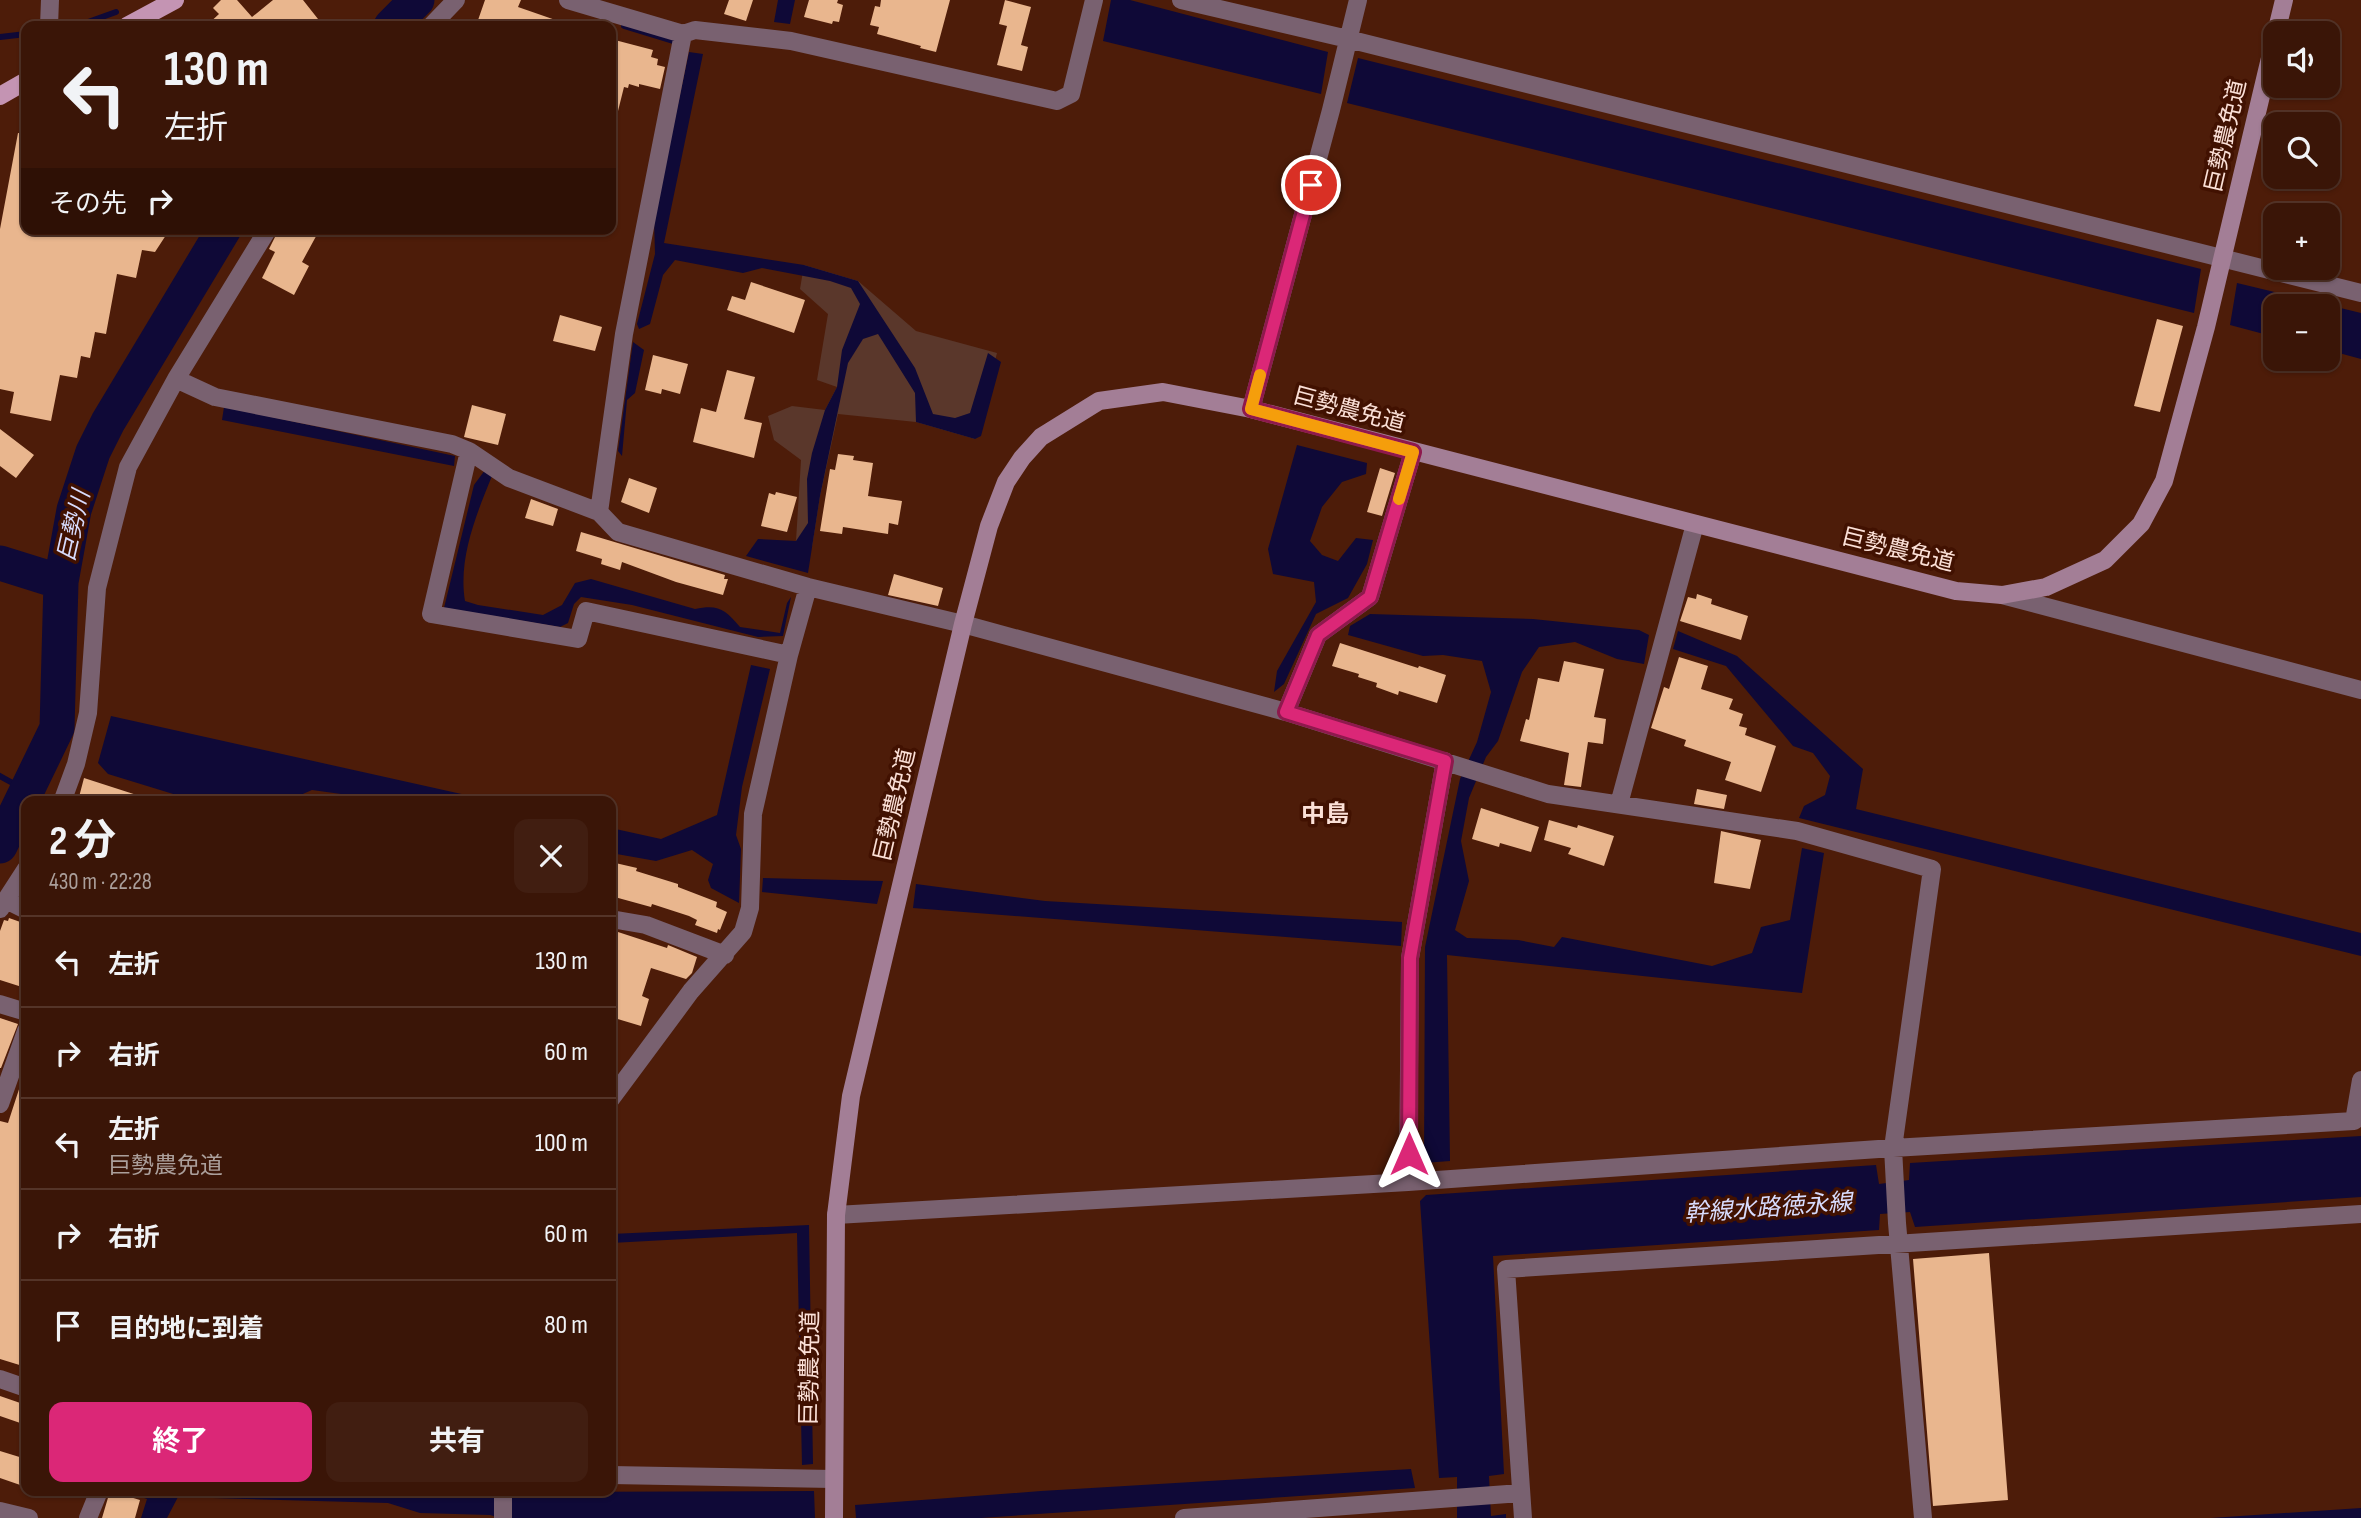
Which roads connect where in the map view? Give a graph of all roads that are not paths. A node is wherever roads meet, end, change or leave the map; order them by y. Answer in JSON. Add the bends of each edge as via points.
{"nodes":[{"id":1,"x":50,"y":0,"type":"edge"},
{"id":2,"x":175,"y":0,"type":"edge"},
{"id":3,"x":456,"y":0,"type":"edge"},
{"id":4,"x":568,"y":0,"type":"edge"},
{"id":5,"x":1094,"y":0,"type":"edge"},
{"id":6,"x":1181,"y":0,"type":"edge"},
{"id":7,"x":1357,"y":0,"type":"edge"},
{"id":8,"x":2284,"y":0,"type":"edge"},
{"id":9,"x":48,"y":21,"type":"edge"},
{"id":10,"x":136,"y":21,"type":"edge"},
{"id":11,"x":436,"y":21,"type":"edge"},
{"id":12,"x":2279,"y":21,"type":"edge"},
{"id":13,"x":683,"y":34,"type":"junction"},
{"id":14,"x":1348,"y":39,"type":"junction"},
{"id":15,"x":21,"y":84,"type":"edge"},
{"id":16,"x":2263,"y":85,"type":"edge"},
{"id":17,"x":0,"y":96,"type":"edge"},
{"id":18,"x":264,"y":235,"type":"edge"},
{"id":19,"x":2222,"y":258,"type":"junction"},
{"id":20,"x":2361,"y":293,"type":"edge"},
{"id":21,"x":176,"y":379,"type":"junction"},
{"id":22,"x":1251,"y":409,"type":"junction"},
{"id":23,"x":469,"y":451,"type":"junction"},
{"id":24,"x":1413,"y":452,"type":"junction"},
{"id":25,"x":599,"y":512,"type":"junction"},
{"id":26,"x":1695,"y":524,"type":"junction"},
{"id":27,"x":808,"y":587,"type":"junction"},
{"id":28,"x":2002,"y":595,"type":"junction"},
{"id":29,"x":963,"y":624,"type":"junction"},
{"id":30,"x":789,"y":655,"type":"junction"},
{"id":31,"x":2361,"y":690,"type":"edge"},
{"id":32,"x":1286,"y":712,"type":"junction"},
{"id":33,"x":1452,"y":763,"type":"junction"},
{"id":34,"x":64,"y":796,"type":"edge"},
{"id":35,"x":1619,"y":804,"type":"junction"},
{"id":36,"x":21,"y":877,"type":"edge"},
{"id":37,"x":3,"y":905,"type":"edge"},
{"id":38,"x":21,"y":909,"type":"edge"},
{"id":39,"x":616,"y":920,"type":"edge"},
{"id":40,"x":725,"y":955,"type":"junction"},
{"id":41,"x":0,"y":1003,"type":"edge"},
{"id":42,"x":21,"y":1010,"type":"edge"},
{"id":43,"x":21,"y":1045,"type":"edge"},
{"id":44,"x":2361,"y":1080,"type":"edge"},
{"id":45,"x":616,"y":1092,"type":"edge"},
{"id":46,"x":0,"y":1104,"type":"edge"},
{"id":47,"x":1894,"y":1156,"type":"junction"},
{"id":48,"x":1408,"y":1182,"type":"junction"},
{"id":49,"x":2361,"y":1214,"type":"edge"},
{"id":50,"x":836,"y":1215,"type":"junction"},
{"id":51,"x":1900,"y":1242,"type":"junction"},
{"id":52,"x":0,"y":1379,"type":"edge"},
{"id":53,"x":21,"y":1386,"type":"edge"},
{"id":54,"x":616,"y":1475,"type":"edge"},
{"id":55,"x":833,"y":1479,"type":"junction"},
{"id":56,"x":1521,"y":1493,"type":"junction"},
{"id":57,"x":97,"y":1496,"type":"edge"},
{"id":58,"x":503,"y":1496,"type":"edge"},
{"id":59,"x":0,"y":1511,"type":"edge"},
{"id":60,"x":29,"y":1518,"type":"edge"},
{"id":61,"x":88,"y":1518,"type":"edge"},
{"id":62,"x":503,"y":1518,"type":"edge"},
{"id":63,"x":834,"y":1518,"type":"edge"},
{"id":64,"x":1184,"y":1518,"type":"edge"},
{"id":65,"x":1523,"y":1518,"type":"edge"},
{"id":66,"x":1923,"y":1518,"type":"edge"}],
"edges":[{"from":1,"to":9,"type":"street"},
{"from":2,"to":10,"type":"main road"},
{"from":3,"to":11,"type":"street"},
{"from":4,"to":13,"type":"street"},
{"from":5,"to":13,"type":"street","via":[[1071,94],[1057,100],[791,41],[695,30]]},
{"from":6,"to":14,"type":"street"},
{"from":7,"to":14,"type":"street"},
{"from":8,"to":12,"type":"street","name":"巨勢農免道"},
{"from":13,"to":25,"type":"street","via":[[624,334]]},
{"from":14,"to":19,"type":"street"},
{"from":14,"to":22,"type":"street"},
{"from":15,"to":17,"type":"main road"},
{"from":16,"to":19,"type":"street","name":"巨勢農免道"},
{"from":18,"to":21,"type":"street"},
{"from":19,"to":20,"type":"street"},
{"from":19,"to":28,"type":"street","name":"巨勢農免道","via":[[2164,481],[2141,524],[2105,560],[2046,587]]},
{"from":21,"to":23,"type":"street","via":[[215,397]]},
{"from":21,"to":34,"type":"street","via":[[128,467],[97,588],[88,713]]},
{"from":22,"to":24,"type":"street","name":"巨勢農免道"},
{"from":22,"to":29,"type":"street","name":"巨勢農免道","via":[[1163,392],[1099,401],[1041,436],[1006,482],[989,526]]},
{"from":23,"to":25,"type":"street","via":[[509,478]]},
{"from":23,"to":30,"type":"street","via":[[431,614],[578,639],[586,611]]},
{"from":24,"to":26,"type":"street","name":"巨勢農免道"},
{"from":24,"to":32,"type":"street","via":[[1370,597],[1318,635]]},
{"from":25,"to":27,"type":"street","via":[[618,532]]},
{"from":26,"to":28,"type":"street","name":"巨勢農免道","via":[[1956,591]]},
{"from":26,"to":35,"type":"street"},
{"from":27,"to":29,"type":"street"},
{"from":27,"to":30,"type":"street"},
{"from":28,"to":31,"type":"street"},
{"from":29,"to":32,"type":"street"},
{"from":29,"to":50,"type":"street","name":"巨勢農免道","via":[[851,1096]]},
{"from":30,"to":40,"type":"street","via":[[753,814],[750,908],[743,932]]},
{"from":32,"to":33,"type":"street"},
{"from":33,"to":35,"type":"street","via":[[1548,794]]},
{"from":33,"to":48,"type":"street","via":[[1410,958]]},
{"from":35,"to":47,"type":"street","via":[[1797,831],[1932,869]]},
{"from":36,"to":37,"type":"street"},
{"from":37,"to":38,"type":"street"},
{"from":39,"to":40,"type":"street","via":[[646,925]]},
{"from":40,"to":45,"type":"street","via":[[691,990]]},
{"from":41,"to":42,"type":"street"},
{"from":43,"to":46,"type":"street"},
{"from":44,"to":47,"type":"street","via":[[2354,1121]]},
{"from":47,"to":48,"type":"street"},
{"from":47,"to":51,"type":"street"},
{"from":48,"to":50,"type":"street"},
{"from":49,"to":51,"type":"street"},
{"from":50,"to":55,"type":"street","name":"巨勢農免道"},
{"from":51,"to":56,"type":"street","via":[[1506,1269]]},
{"from":51,"to":66,"type":"street"},
{"from":52,"to":53,"type":"street"},
{"from":54,"to":55,"type":"street"},
{"from":55,"to":63,"type":"street","name":"巨勢農免道"},
{"from":56,"to":64,"type":"street"},
{"from":56,"to":65,"type":"street"},
{"from":57,"to":61,"type":"street"},
{"from":58,"to":62,"type":"street"},
{"from":59,"to":60,"type":"street"}]}
